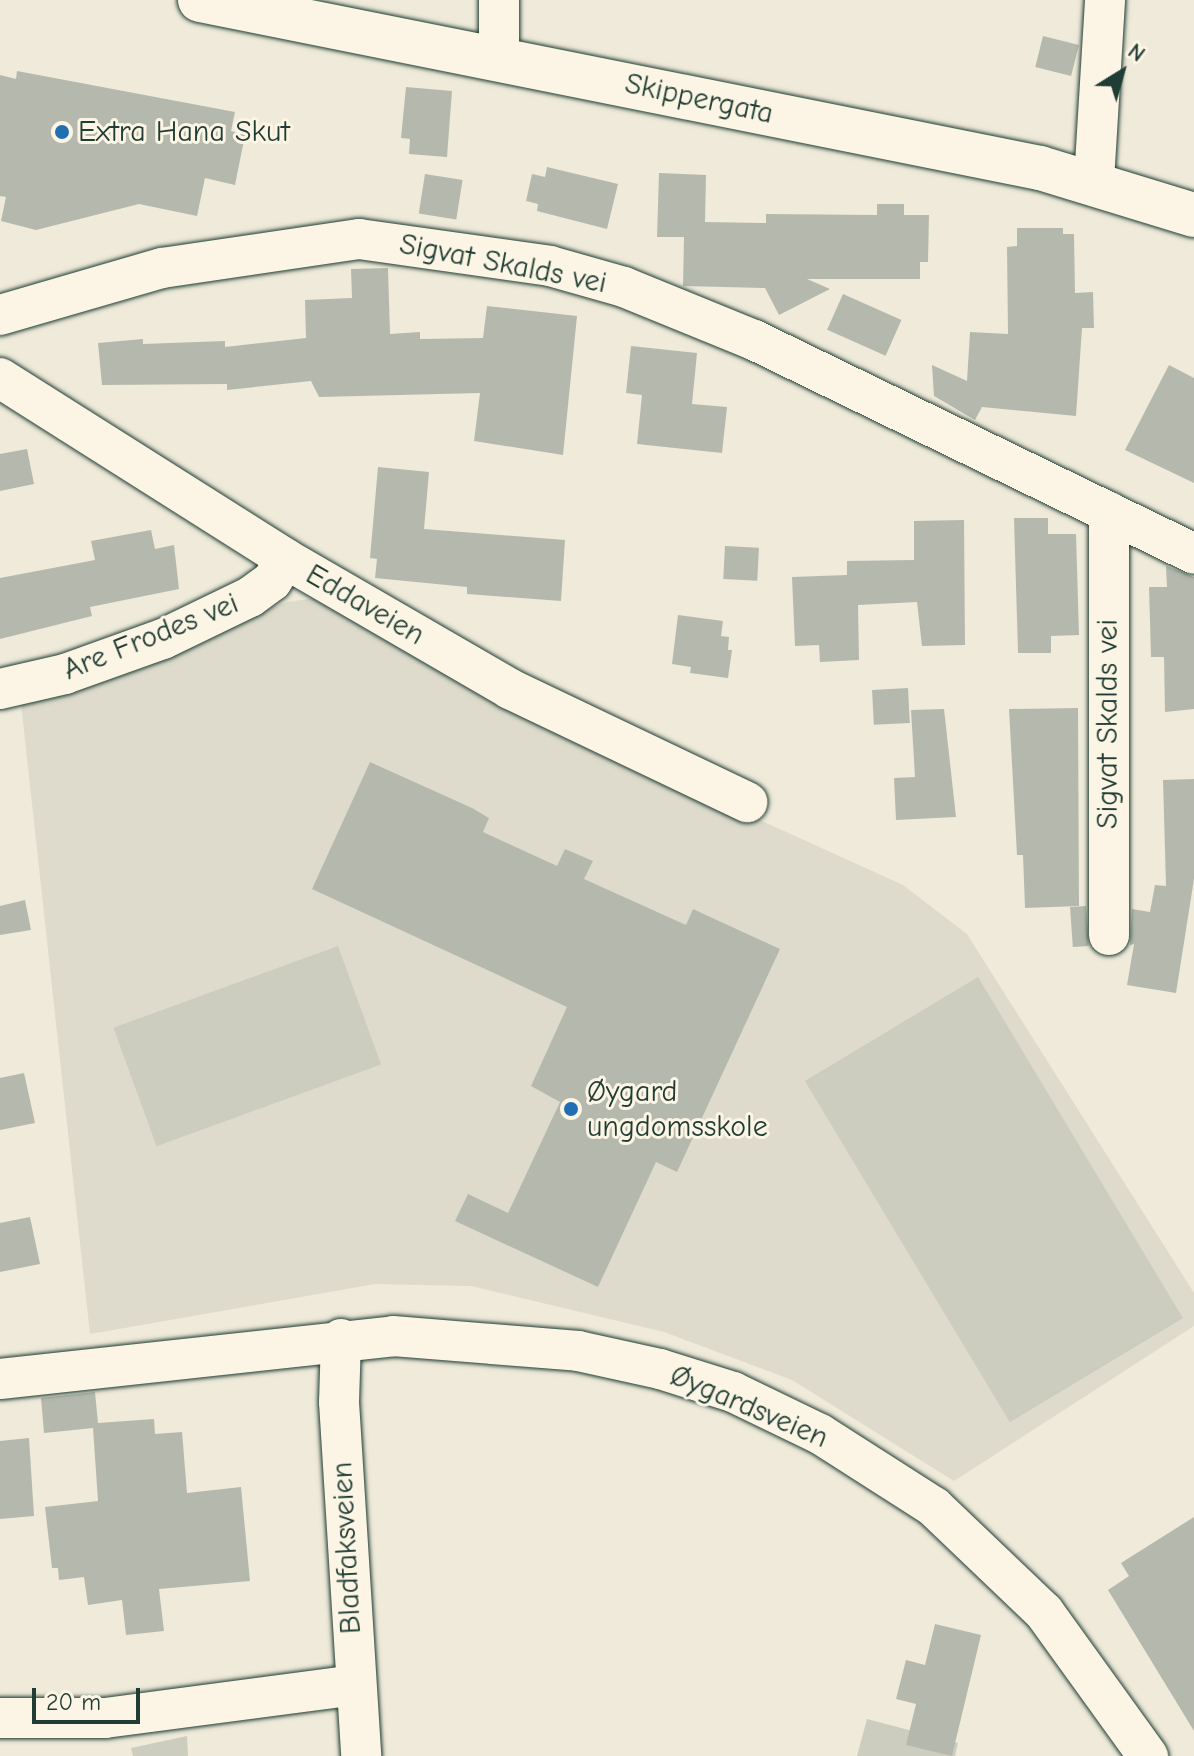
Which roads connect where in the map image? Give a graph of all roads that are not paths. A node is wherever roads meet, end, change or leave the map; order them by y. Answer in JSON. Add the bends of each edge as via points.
{"nodes":[{"id":1,"x":200,"y":0,"type":"edge"},
{"id":2,"x":499,"y":0,"type":"edge"},
{"id":3,"x":1105,"y":0,"type":"edge"},
{"id":4,"x":499,"y":58,"type":"junction"},
{"id":5,"x":1094,"y":181,"type":"junction"},
{"id":6,"x":1194,"y":215,"type":"edge"},
{"id":7,"x":0,"y":315,"type":"edge"},
{"id":8,"x":0,"y":378,"type":"edge"},
{"id":9,"x":1109,"y":512,"type":"junction"},
{"id":10,"x":1194,"y":554,"type":"edge"},
{"id":11,"x":286,"y":559,"type":"junction"},
{"id":12,"x":0,"y":689,"type":"edge"},
{"id":13,"x":747,"y":802,"type":"dead end"},
{"id":14,"x":1109,"y":935,"type":"dead end"},
{"id":15,"x":341,"y":1339,"type":"junction"},
{"id":16,"x":0,"y":1379,"type":"edge"},
{"id":17,"x":355,"y":1685,"type":"junction"},
{"id":18,"x":0,"y":1718,"type":"edge"},
{"id":19,"x":361,"y":1756,"type":"edge"},
{"id":20,"x":1148,"y":1756,"type":"edge"}],
"edges":[{"from":1,"to":4,"type":"main road","name":"Skippergata"},
{"from":2,"to":4,"type":"street"},
{"from":3,"to":5,"type":"street"},
{"from":4,"to":5,"type":"main road","name":"Skippergata"},
{"from":5,"to":6,"type":"main road","name":"Skippergata"},
{"from":7,"to":9,"type":"street","name":"Sigvat Skalds vei","via":[[162,268],[359,239],[521,261],[676,306]]},
{"from":8,"to":11,"type":"street","name":"Eddaveien"},
{"from":9,"to":10,"type":"street","name":"Sigvat Skalds vei"},
{"from":9,"to":14,"type":"street","name":"Sigvat Skalds vei"},
{"from":11,"to":12,"type":"street","name":"Are Frodes vei","via":[[272,581],[250,597],[163,639],[65,674]]},
{"from":11,"to":13,"type":"street","name":"Eddaveien","via":[[510,689]]},
{"from":15,"to":16,"type":"street","name":"Øygardsveien"},
{"from":15,"to":17,"type":"street","name":"Bladfaksveien","via":[[339,1402]]},
{"from":15,"to":20,"type":"street","name":"Øygardsveien","via":[[393,1336],[578,1351],[733,1392],[820,1434],[934,1507],[1011,1575]]},
{"from":17,"to":18,"type":"street","via":[[105,1718]]},
{"from":17,"to":19,"type":"street","name":"Bladfaksveien"}]}
